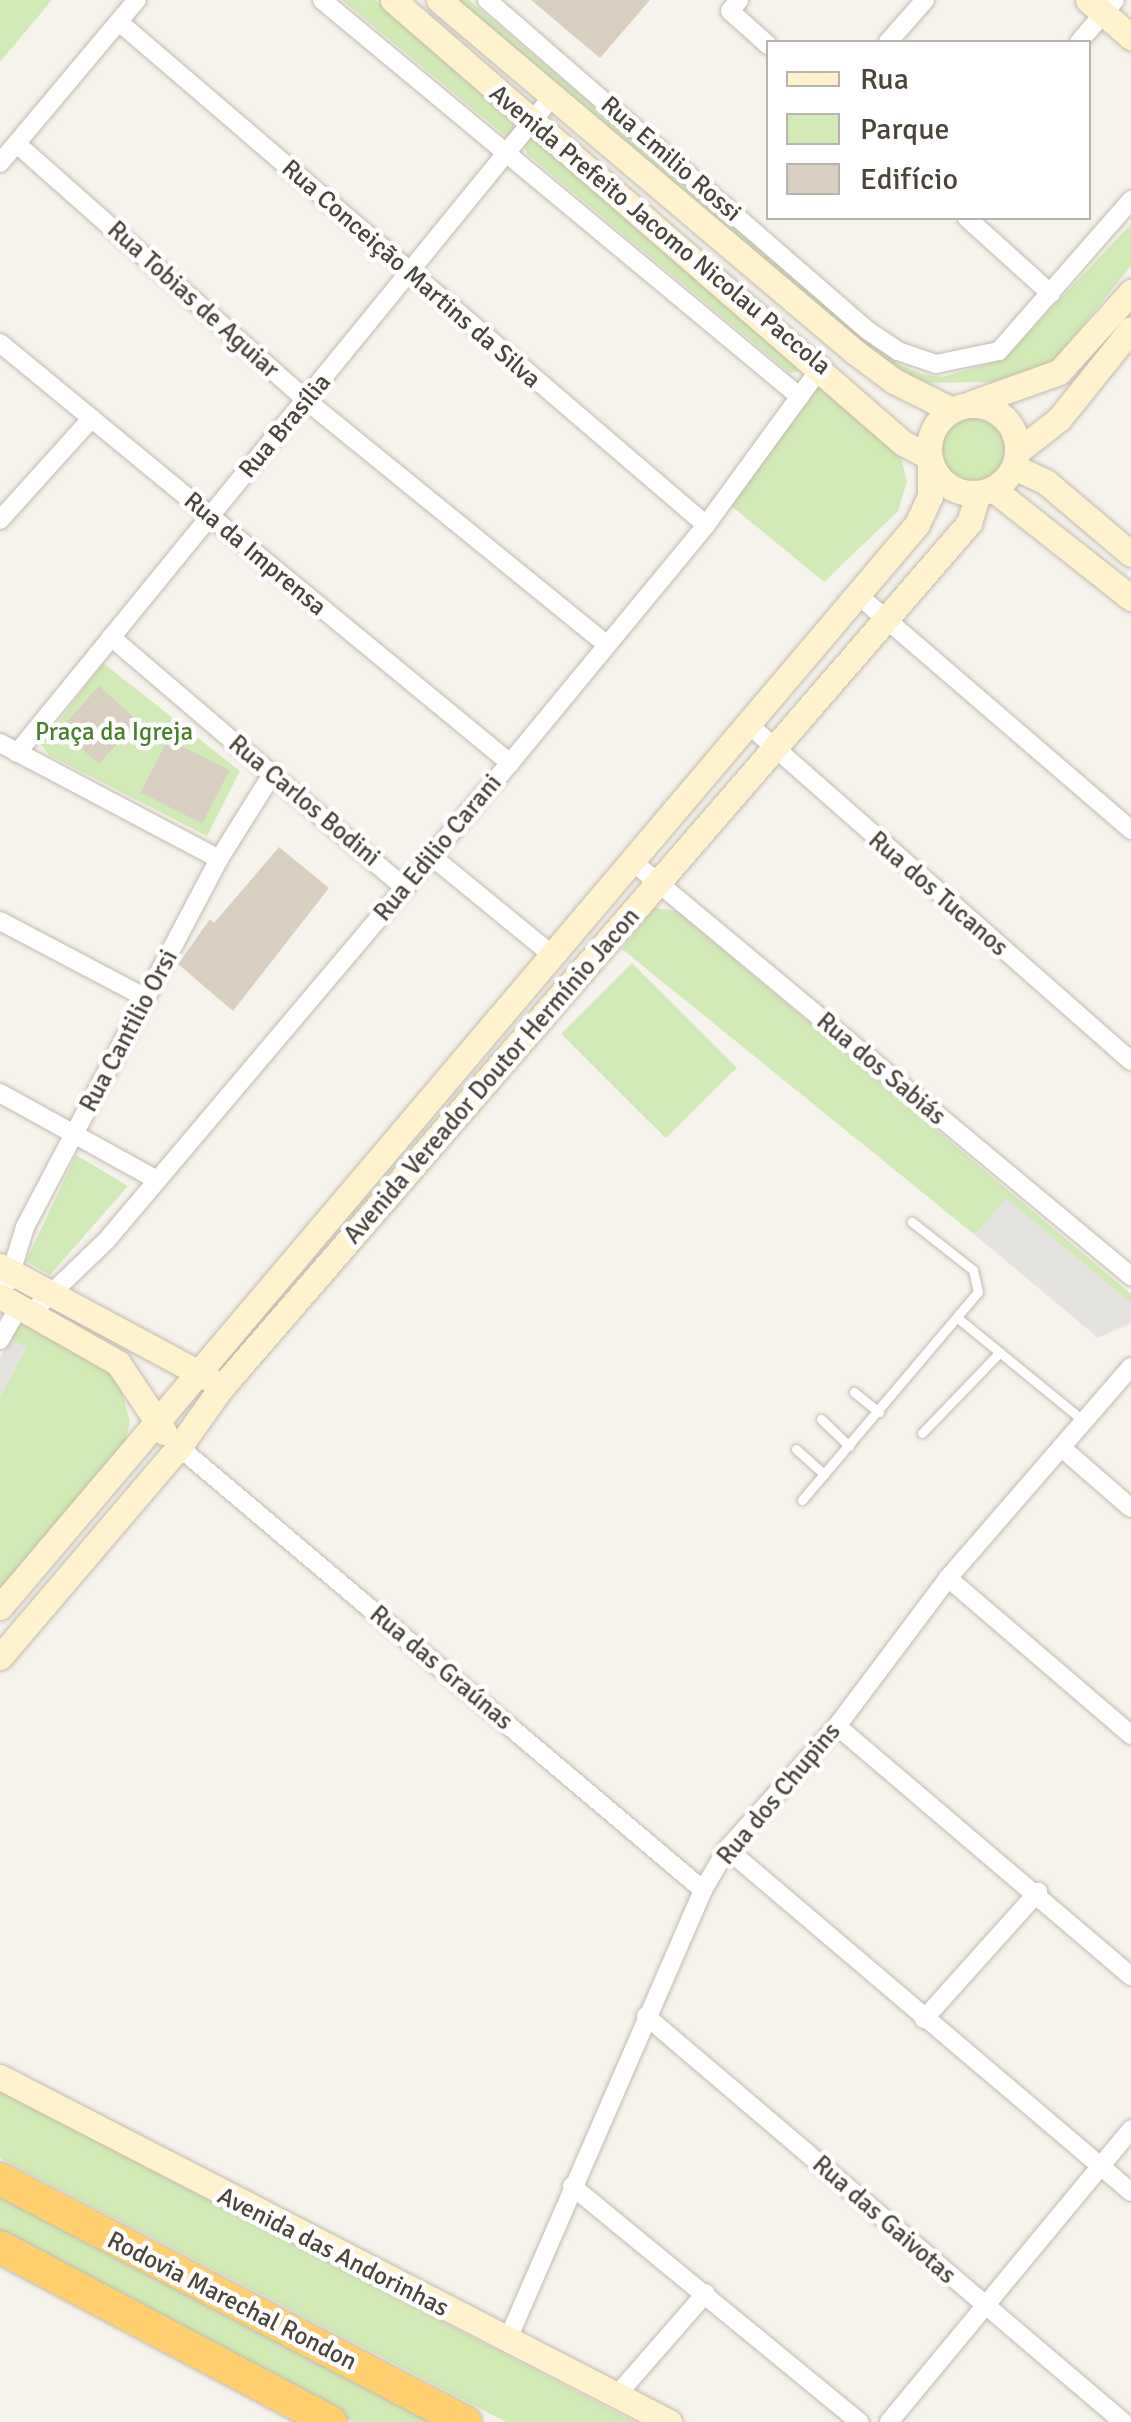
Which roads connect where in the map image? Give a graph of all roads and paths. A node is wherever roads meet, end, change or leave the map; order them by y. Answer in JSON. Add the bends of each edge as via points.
{"nodes":[{"id":1,"x":136,"y":0,"type":"edge"},
{"id":2,"x":322,"y":0,"type":"edge"},
{"id":3,"x":393,"y":0,"type":"edge"},
{"id":4,"x":439,"y":0,"type":"edge"},
{"id":5,"x":487,"y":0,"type":"edge"},
{"id":6,"x":925,"y":0,"type":"edge"},
{"id":7,"x":735,"y":5,"type":"edge"},
{"id":8,"x":1102,"y":5,"type":"edge"},
{"id":9,"x":119,"y":22,"type":"junction"},
{"id":10,"x":1131,"y":36,"type":"edge"},
{"id":11,"x":890,"y":40,"type":"edge"},
{"id":12,"x":1080,"y":40,"type":"edge"},
{"id":13,"x":766,"y":43,"type":"edge"},
{"id":14,"x":551,"y":98,"type":"junction"},
{"id":15,"x":532,"y":124,"type":"junction"},
{"id":16,"x":16,"y":144,"type":"junction"},
{"id":17,"x":505,"y":156,"type":"junction"},
{"id":18,"x":0,"y":163,"type":"edge"},
{"id":19,"x":1131,"y":200,"type":"edge"},
{"id":20,"x":969,"y":220,"type":"edge"},
{"id":21,"x":409,"y":274,"type":"junction"},
{"id":22,"x":1131,"y":292,"type":"edge"},
{"id":23,"x":1051,"y":294,"type":"junction"},
{"id":24,"x":1131,"y":329,"type":"edge"},
{"id":25,"x":0,"y":343,"type":"edge"},
{"id":26,"x":822,"y":366,"type":"junction"},
{"id":27,"x":800,"y":397,"type":"junction"},
{"id":28,"x":307,"y":401,"type":"junction"},
{"id":29,"x":959,"y":407,"type":"junction"},
{"id":30,"x":92,"y":418,"type":"junction"},
{"id":31,"x":1016,"y":459,"type":"junction"},
{"id":32,"x":929,"y":460,"type":"junction"},
{"id":33,"x":986,"y":491,"type":"junction"},
{"id":34,"x":210,"y":517,"type":"junction"},
{"id":35,"x":0,"y":520,"type":"edge"},
{"id":36,"x":706,"y":524,"type":"junction"},
{"id":37,"x":1131,"y":554,"type":"edge"},
{"id":38,"x":858,"y":596,"type":"junction"},
{"id":39,"x":1131,"y":598,"type":"edge"},
{"id":40,"x":884,"y":614,"type":"junction"},
{"id":41,"x":111,"y":637,"type":"junction"},
{"id":42,"x":605,"y":643,"type":"junction"},
{"id":43,"x":748,"y":724,"type":"junction"},
{"id":44,"x":8,"y":748,"type":"edge"},
{"id":45,"x":771,"y":748,"type":"junction"},
{"id":46,"x":510,"y":763,"type":"junction"},
{"id":47,"x":273,"y":773,"type":"junction"},
{"id":48,"x":1131,"y":830,"type":"edge"},
{"id":49,"x":430,"y":854,"type":"junction"},
{"id":50,"x":219,"y":859,"type":"junction"},
{"id":51,"x":632,"y":861,"type":"junction"},
{"id":52,"x":660,"y":882,"type":"junction"},
{"id":53,"x":406,"y":888,"type":"junction"},
{"id":54,"x":0,"y":920,"type":"edge"},
{"id":55,"x":552,"y":955,"type":"junction"},
{"id":56,"x":146,"y":998,"type":"junction"},
{"id":57,"x":1131,"y":1062,"type":"edge"},
{"id":58,"x":0,"y":1093,"type":"edge"},
{"id":59,"x":76,"y":1132,"type":"junction"},
{"id":60,"x":157,"y":1180,"type":"junction"},
{"id":61,"x":912,"y":1222,"type":"dead end"},
{"id":62,"x":5,"y":1269,"type":"edge"},
{"id":63,"x":1131,"y":1276,"type":"edge"},
{"id":64,"x":55,"y":1296,"type":"junction"},
{"id":65,"x":14,"y":1303,"type":"edge"},
{"id":66,"x":959,"y":1319,"type":"junction"},
{"id":67,"x":0,"y":1340,"type":"edge"},
{"id":68,"x":1000,"y":1352,"type":"junction"},
{"id":69,"x":1131,"y":1367,"type":"edge"},
{"id":70,"x":197,"y":1369,"type":"junction"},
{"id":71,"x":222,"y":1388,"type":"junction"},
{"id":72,"x":854,"y":1392,"type":"dead end"},
{"id":73,"x":879,"y":1412,"type":"junction"},
{"id":74,"x":822,"y":1420,"type":"dead end"},
{"id":75,"x":1085,"y":1422,"type":"junction"},
{"id":76,"x":156,"y":1424,"type":"junction"},
{"id":77,"x":922,"y":1433,"type":"dead end"},
{"id":78,"x":849,"y":1446,"type":"junction"},
{"id":79,"x":179,"y":1447,"type":"junction"},
{"id":80,"x":1062,"y":1448,"type":"junction"},
{"id":81,"x":796,"y":1449,"type":"dead end"},
{"id":82,"x":824,"y":1474,"type":"junction"},
{"id":83,"x":802,"y":1500,"type":"dead end"},
{"id":84,"x":1131,"y":1508,"type":"edge"},
{"id":85,"x":948,"y":1578,"type":"junction"},
{"id":86,"x":0,"y":1607,"type":"edge"},
{"id":87,"x":0,"y":1658,"type":"edge"},
{"id":88,"x":837,"y":1726,"type":"junction"},
{"id":89,"x":1131,"y":1735,"type":"edge"},
{"id":90,"x":727,"y":1849,"type":"junction"},
{"id":91,"x":703,"y":1890,"type":"junction"},
{"id":92,"x":1038,"y":1892,"type":"junction"},
{"id":93,"x":1131,"y":1976,"type":"edge"},
{"id":94,"x":646,"y":2016,"type":"junction"},
{"id":95,"x":924,"y":2020,"type":"junction"},
{"id":96,"x":0,"y":2077,"type":"edge"},
{"id":97,"x":1131,"y":2129,"type":"edge"},
{"id":98,"x":1100,"y":2166,"type":"junction"},
{"id":99,"x":0,"y":2180,"type":"edge"},
{"id":100,"x":572,"y":2186,"type":"junction"},
{"id":101,"x":1131,"y":2192,"type":"edge"},
{"id":102,"x":0,"y":2247,"type":"edge"},
{"id":103,"x":706,"y":2293,"type":"junction"},
{"id":104,"x":986,"y":2307,"type":"junction"},
{"id":105,"x":506,"y":2341,"type":"junction"},
{"id":106,"x":617,"y":2394,"type":"junction"},
{"id":107,"x":331,"y":2422,"type":"edge"},
{"id":108,"x":465,"y":2422,"type":"edge"},
{"id":109,"x":669,"y":2422,"type":"edge"},
{"id":110,"x":859,"y":2422,"type":"edge"},
{"id":111,"x":889,"y":2422,"type":"edge"},
{"id":112,"x":1123,"y":2422,"type":"edge"}],
"edges":[{"from":1,"to":9,"type":"street"},
{"from":2,"to":17,"type":"street"},
{"from":3,"to":15,"type":"street","name":"Avenida Prefeito Jacomo Nicolau Paccola"},
{"from":4,"to":14,"type":"street","name":"Avenida Prefeito Jacomo Nicolau Paccola"},
{"from":5,"to":23,"type":"street","name":"Rua Emilio Rossi","via":[[898,351],[936,364],[999,351]]},
{"from":6,"to":11,"type":"street"},
{"from":7,"to":13,"type":"street"},
{"from":8,"to":10,"type":"street"},
{"from":8,"to":12,"type":"street"},
{"from":9,"to":16,"type":"street"},
{"from":9,"to":21,"type":"street","name":"Rua Conceição Martins da Silva"},
{"from":14,"to":15,"type":"street","name":"Rua Brasília"},
{"from":14,"to":29,"type":"street","name":"Avenida Prefeito Jacomo Nicolau Paccola","via":[[854,352],[894,382]]},
{"from":15,"to":17,"type":"street","name":"Rua Brasília"},
{"from":15,"to":26,"type":"street","name":"Avenida Prefeito Jacomo Nicolau Paccola"},
{"from":16,"to":18,"type":"street"},
{"from":16,"to":28,"type":"street","name":"Rua Tobias de Aguiar"},
{"from":17,"to":21,"type":"street","name":"Rua Brasília"},
{"from":17,"to":27,"type":"street"},
{"from":19,"to":23,"type":"street","name":"Rua Emilio Rossi"},
{"from":20,"to":23,"type":"street"},
{"from":21,"to":28,"type":"street","name":"Rua Brasília"},
{"from":21,"to":36,"type":"street","name":"Rua Conceição Martins da Silva"},
{"from":22,"to":29,"type":"street","via":[[1058,372]]},
{"from":24,"to":31,"type":"street","via":[[1059,419]]},
{"from":25,"to":30,"type":"street","name":"Rua da Imprensa"},
{"from":26,"to":27,"type":"street","name":"Rua Edilio Carani"},
{"from":26,"to":32,"type":"street","name":"Avenida Prefeito Jacomo Nicolau Paccola"},
{"from":27,"to":36,"type":"street","name":"Rua Edilio Carani"},
{"from":28,"to":34,"type":"street","name":"Rua Brasília"},
{"from":28,"to":42,"type":"street","name":"Rua Tobias de Aguiar"},
{"from":29,"to":31,"type":"street","via":[[1003,416]]},
{"from":29,"to":32,"type":"street","via":[[932,430]]},
{"from":30,"to":34,"type":"street","name":"Rua da Imprensa"},
{"from":30,"to":35,"type":"street"},
{"from":31,"to":33,"type":"street"},
{"from":31,"to":37,"type":"street"},
{"from":32,"to":33,"type":"street","via":[[948,487]]},
{"from":32,"to":38,"type":"street","name":"Avenida Vereador Doutor Hermínio Jacon","via":[[927,507]]},
{"from":33,"to":39,"type":"street"},
{"from":33,"to":40,"type":"street","name":"Avenida Vereador Doutor Hermínio Jacon","via":[[969,523]]},
{"from":34,"to":41,"type":"street","name":"Rua Brasília"},
{"from":34,"to":46,"type":"street","name":"Rua da Imprensa"},
{"from":36,"to":42,"type":"street","name":"Rua Edilio Carani"},
{"from":38,"to":40,"type":"street"},
{"from":38,"to":43,"type":"street","name":"Avenida Vereador Doutor Hermínio Jacon"},
{"from":40,"to":45,"type":"street","name":"Avenida Vereador Doutor Hermínio Jacon"},
{"from":40,"to":48,"type":"street"},
{"from":41,"to":44,"type":"street","name":"Rua Brasília"},
{"from":41,"to":47,"type":"street","name":"Rua Carlos Bodini"},
{"from":42,"to":46,"type":"street","name":"Rua Edilio Carani"},
{"from":43,"to":45,"type":"street","name":"Rua dos Tucanos"},
{"from":43,"to":51,"type":"street","name":"Avenida Vereador Doutor Hermínio Jacon"},
{"from":44,"to":50,"type":"street"},
{"from":45,"to":52,"type":"street","name":"Avenida Vereador Doutor Hermínio Jacon"},
{"from":45,"to":57,"type":"street","name":"Rua dos Tucanos"},
{"from":46,"to":49,"type":"street","name":"Rua Edilio Carani"},
{"from":47,"to":50,"type":"street","name":"Rua Cantilio Orsi"},
{"from":47,"to":53,"type":"street","name":"Rua Carlos Bodini"},
{"from":49,"to":53,"type":"street","name":"Rua Edilio Carani"},
{"from":49,"to":55,"type":"street"},
{"from":50,"to":56,"type":"street","name":"Rua Cantilio Orsi"},
{"from":51,"to":52,"type":"street","name":"Rua dos Sabiás"},
{"from":51,"to":55,"type":"street","name":"Avenida Vereador Doutor Hermínio Jacon"},
{"from":52,"to":63,"type":"street","name":"Rua dos Sabiás"},
{"from":52,"to":71,"type":"street","name":"Avenida Vereador Doutor Hermínio Jacon"},
{"from":53,"to":60,"type":"street","name":"Rua Edilio Carani"},
{"from":54,"to":56,"type":"street"},
{"from":55,"to":70,"type":"street","name":"Avenida Vereador Doutor Hermínio Jacon"},
{"from":56,"to":59,"type":"street","name":"Rua Cantilio Orsi"},
{"from":58,"to":59,"type":"street"},
{"from":59,"to":60,"type":"street"},
{"from":59,"to":62,"type":"street","name":"Rua Cantilio Orsi"},
{"from":60,"to":64,"type":"street","name":"Rua Edilio Carani"},
{"from":61,"to":66,"type":"lane","via":[[979,1278],[978,1292]]},
{"from":62,"to":64,"type":"street"},
{"from":62,"to":65,"type":"street","name":"Rua Cantilio Orsi"},
{"from":64,"to":65,"type":"street","name":"Rua Edilio Carani"},
{"from":64,"to":70,"type":"street"},
{"from":65,"to":67,"type":"street"},
{"from":65,"to":76,"type":"street","via":[[118,1363]]},
{"from":66,"to":68,"type":"lane"},
{"from":66,"to":73,"type":"lane"},
{"from":68,"to":75,"type":"lane"},
{"from":68,"to":77,"type":"lane"},
{"from":69,"to":75,"type":"street","name":"Rua dos Chupins"},
{"from":70,"to":71,"type":"street"},
{"from":70,"to":76,"type":"street","name":"Avenida Vereador Doutor Hermínio Jacon"},
{"from":71,"to":79,"type":"street","name":"Avenida Vereador Doutor Hermínio Jacon"},
{"from":72,"to":73,"type":"lane"},
{"from":73,"to":78,"type":"lane"},
{"from":74,"to":78,"type":"lane"},
{"from":75,"to":80,"type":"street","name":"Rua dos Chupins"},
{"from":76,"to":79,"type":"street"},
{"from":76,"to":86,"type":"street","name":"Avenida Vereador Doutor Hermínio Jacon"},
{"from":78,"to":82,"type":"lane"},
{"from":79,"to":87,"type":"street","name":"Avenida Vereador Doutor Hermínio Jacon"},
{"from":79,"to":91,"type":"street","name":"Rua das Graúnas"},
{"from":80,"to":84,"type":"street"},
{"from":80,"to":85,"type":"street","name":"Rua dos Chupins"},
{"from":81,"to":82,"type":"lane"},
{"from":82,"to":83,"type":"lane"},
{"from":85,"to":88,"type":"street","name":"Rua dos Chupins"},
{"from":85,"to":89,"type":"street"},
{"from":88,"to":90,"type":"street","name":"Rua dos Chupins"},
{"from":88,"to":92,"type":"street"},
{"from":90,"to":91,"type":"street","name":"Rua dos Chupins"},
{"from":90,"to":95,"type":"street"},
{"from":91,"to":94,"type":"street","name":"Rua dos Chupins"},
{"from":92,"to":93,"type":"street"},
{"from":92,"to":95,"type":"street"},
{"from":94,"to":100,"type":"street","name":"Rua dos Chupins"},
{"from":94,"to":104,"type":"street","name":"Rua das Gaivotas"},
{"from":95,"to":98,"type":"street"},
{"from":96,"to":105,"type":"street","name":"Avenida das Andorinhas"},
{"from":97,"to":98,"type":"street"},
{"from":98,"to":101,"type":"street"},
{"from":98,"to":104,"type":"street"},
{"from":99,"to":108,"type":"highway","name":"Rodovia Marechal Rondon"},
{"from":100,"to":103,"type":"street"},
{"from":100,"to":105,"type":"street","name":"Rua dos Chupins"},
{"from":102,"to":107,"type":"highway"},
{"from":103,"to":106,"type":"street"},
{"from":103,"to":110,"type":"street"},
{"from":104,"to":111,"type":"street"},
{"from":104,"to":112,"type":"street","name":"Rua das Gaivotas"},
{"from":105,"to":106,"type":"street","name":"Avenida das Andorinhas"},
{"from":106,"to":109,"type":"street","name":"Avenida das Andorinhas"}]}
